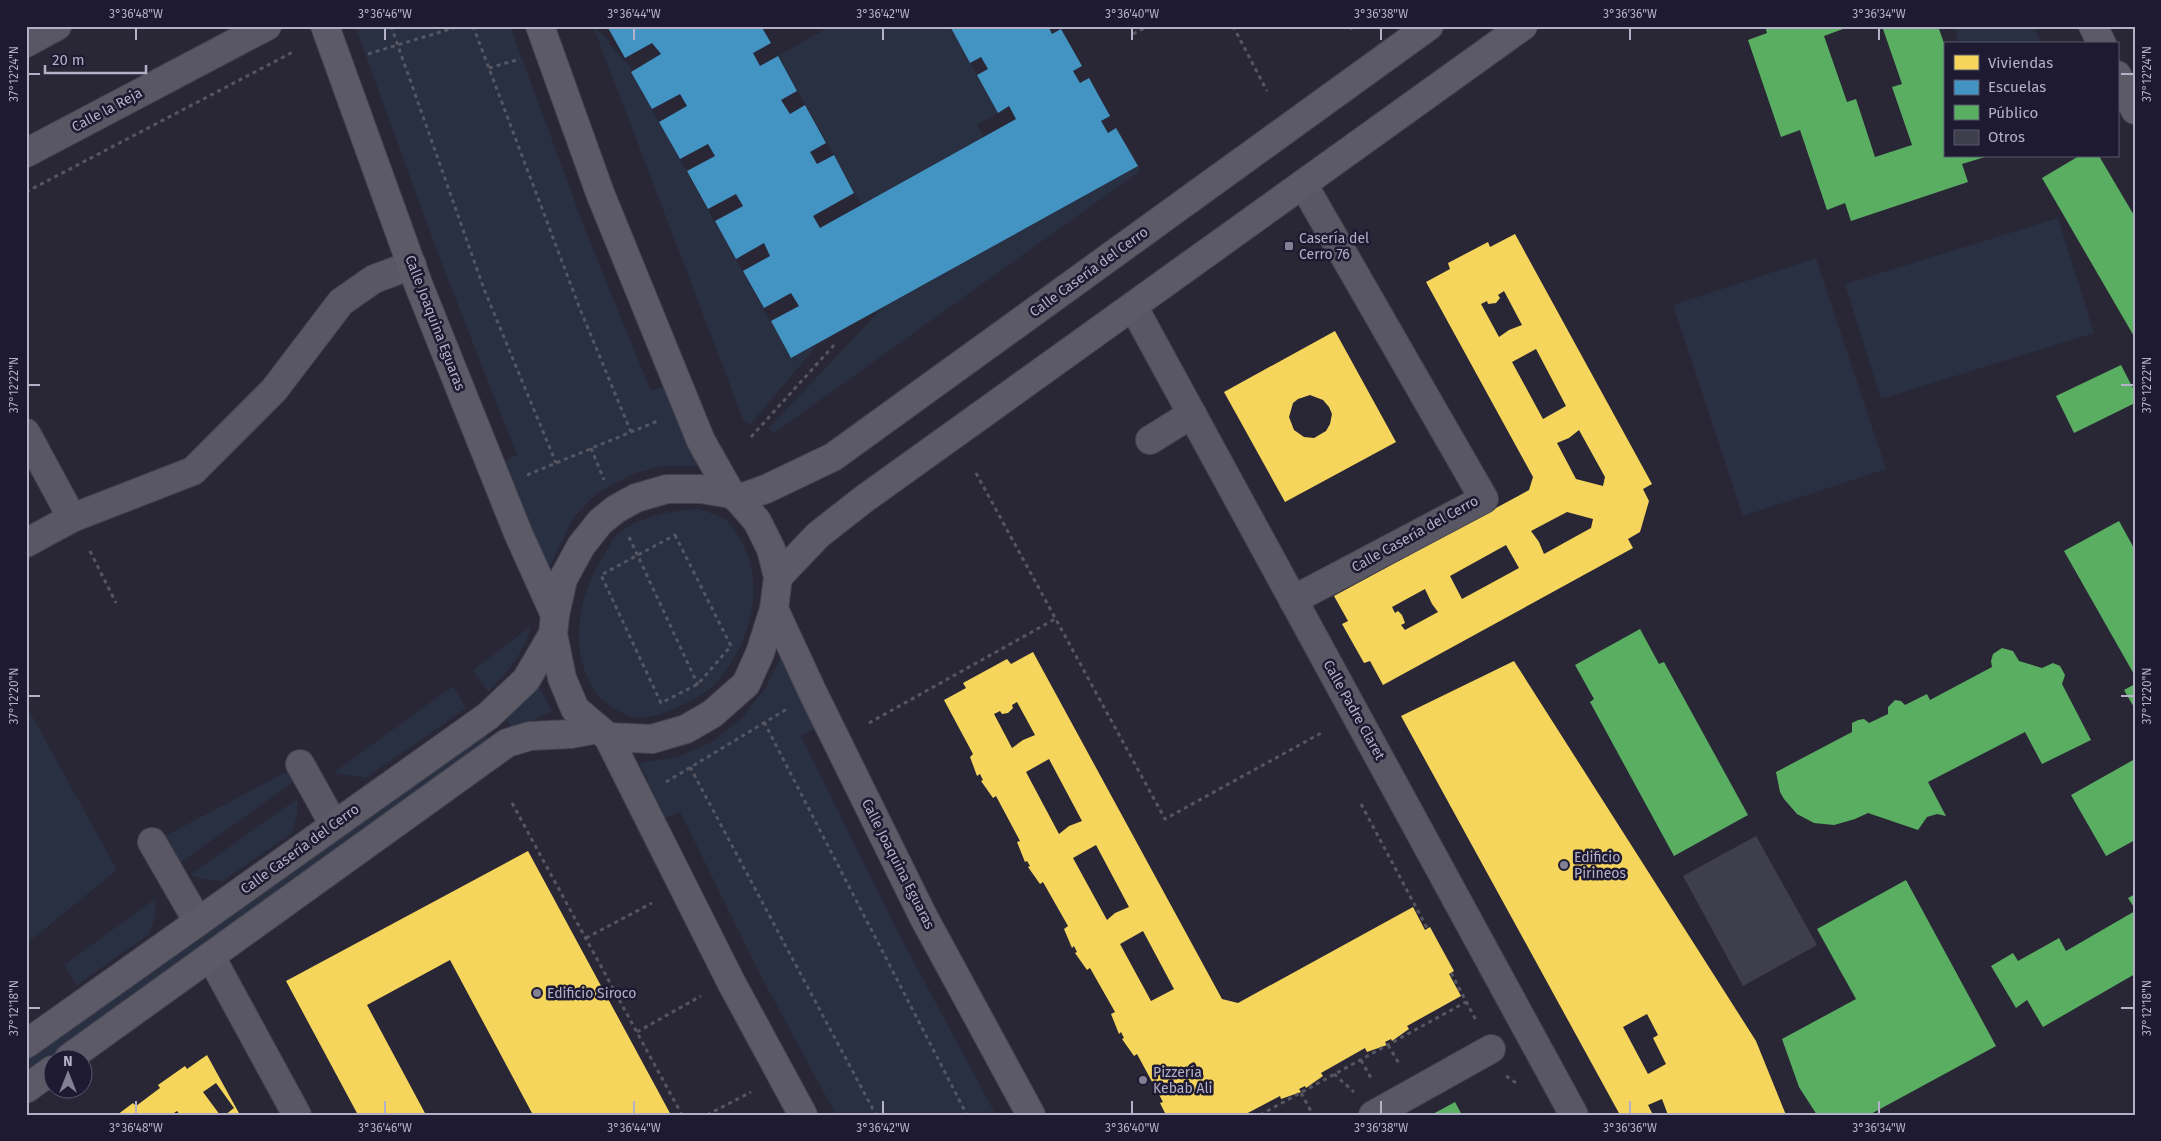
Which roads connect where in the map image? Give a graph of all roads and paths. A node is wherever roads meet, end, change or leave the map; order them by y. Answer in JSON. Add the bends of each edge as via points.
{"nodes":[{"id":1,"x":57,"y":26,"type":"edge"},
{"id":2,"x":267,"y":26,"type":"edge"},
{"id":3,"x":325,"y":26,"type":"edge"},
{"id":4,"x":391,"y":26,"type":"edge"},
{"id":5,"x":460,"y":26,"type":"edge"},
{"id":6,"x":473,"y":26,"type":"edge"},
{"id":7,"x":540,"y":26,"type":"edge"},
{"id":8,"x":1148,"y":26,"type":"edge"},
{"id":9,"x":1233,"y":26,"type":"edge"},
{"id":10,"x":1429,"y":26,"type":"edge"},
{"id":11,"x":1523,"y":26,"type":"edge"},
{"id":12,"x":2093,"y":26,"type":"edge"},
{"id":13,"x":1133,"y":34,"type":"dead end"},
{"id":14,"x":2101,"y":42,"type":"edge"},
{"id":15,"x":26,"y":43,"type":"edge"},
{"id":16,"x":398,"y":45,"type":"junction"},
{"id":17,"x":293,"y":52,"type":"dead end"},
{"id":18,"x":364,"y":56,"type":"dead end"},
{"id":19,"x":526,"y":57,"type":"dead end"},
{"id":20,"x":489,"y":68,"type":"junction"},
{"id":21,"x":2118,"y":76,"type":"edge"},
{"id":22,"x":1268,"y":91,"type":"dead end"},
{"id":23,"x":2135,"y":110,"type":"edge"},
{"id":24,"x":26,"y":153,"type":"edge"},
{"id":25,"x":1303,"y":184,"type":"junction"},
{"id":26,"x":26,"y":192,"type":"edge"},
{"id":27,"x":412,"y":264,"type":"junction"},
{"id":28,"x":1134,"y":306,"type":"junction"},
{"id":29,"x":835,"y":344,"type":"dead end"},
{"id":30,"x":1192,"y":414,"type":"junction"},
{"id":31,"x":667,"y":417,"type":"dead end"},
{"id":32,"x":631,"y":432,"type":"junction"},
{"id":33,"x":26,"y":433,"type":"edge"},
{"id":34,"x":751,"y":436,"type":"dead end"},
{"id":35,"x":1150,"y":440,"type":"dead end"},
{"id":36,"x":591,"y":448,"type":"junction"},
{"id":37,"x":556,"y":463,"type":"junction"},
{"id":38,"x":976,"y":473,"type":"dead end"},
{"id":39,"x":521,"y":477,"type":"dead end"},
{"id":40,"x":607,"y":489,"type":"dead end"},
{"id":41,"x":735,"y":496,"type":"junction"},
{"id":42,"x":72,"y":518,"type":"junction"},
{"id":43,"x":627,"y":532,"type":"dead end"},
{"id":44,"x":26,"y":544,"type":"edge"},
{"id":45,"x":90,"y":551,"type":"dead end"},
{"id":46,"x":638,"y":555,"type":"junction"},
{"id":47,"x":778,"y":577,"type":"junction"},
{"id":48,"x":1294,"y":600,"type":"junction"},
{"id":49,"x":116,"y":603,"type":"dead end"},
{"id":50,"x":774,"y":609,"type":"junction"},
{"id":51,"x":1056,"y":619,"type":"junction"},
{"id":52,"x":554,"y":625,"type":"junction"},
{"id":53,"x":698,"y":684,"type":"junction"},
{"id":54,"x":700,"y":689,"type":"dead end"},
{"id":55,"x":661,"y":703,"type":"dead end"},
{"id":56,"x":794,"y":704,"type":"dead end"},
{"id":57,"x":764,"y":722,"type":"junction"},
{"id":58,"x":869,"y":723,"type":"dead end"},
{"id":59,"x":1323,"y":732,"type":"dead end"},
{"id":60,"x":603,"y":733,"type":"junction"},
{"id":61,"x":300,"y":764,"type":"dead end"},
{"id":62,"x":690,"y":767,"type":"junction"},
{"id":63,"x":660,"y":786,"type":"dead end"},
{"id":64,"x":512,"y":803,"type":"dead end"},
{"id":65,"x":1361,"y":804,"type":"dead end"},
{"id":66,"x":334,"y":825,"type":"junction"},
{"id":67,"x":152,"y":842,"type":"dead end"},
{"id":68,"x":652,"y":903,"type":"dead end"},
{"id":69,"x":198,"y":922,"type":"junction"},
{"id":70,"x":1427,"y":928,"type":"dead end"},
{"id":71,"x":586,"y":938,"type":"junction"},
{"id":72,"x":212,"y":957,"type":"junction"},
{"id":73,"x":1451,"y":973,"type":"dead end"},
{"id":74,"x":701,"y":996,"type":"dead end"},
{"id":75,"x":1466,"y":1002,"type":"junction"},
{"id":76,"x":637,"y":1032,"type":"junction"},
{"id":77,"x":26,"y":1044,"type":"edge"},
{"id":78,"x":83,"y":1048,"type":"edge"},
{"id":79,"x":1491,"y":1049,"type":"joint"},
{"id":80,"x":1505,"y":1075,"type":"dead end"},
{"id":81,"x":42,"y":1077,"type":"edge"},
{"id":82,"x":1518,"y":1084,"type":"dead end"},
{"id":83,"x":26,"y":1089,"type":"edge"},
{"id":84,"x":751,"y":1092,"type":"dead end"},
{"id":85,"x":1301,"y":1093,"type":"junction"},
{"id":86,"x":297,"y":1115,"type":"edge"},
{"id":87,"x":682,"y":1115,"type":"edge"},
{"id":88,"x":707,"y":1115,"type":"edge"},
{"id":89,"x":803,"y":1115,"type":"edge"},
{"id":90,"x":876,"y":1115,"type":"edge"},
{"id":91,"x":967,"y":1115,"type":"edge"},
{"id":92,"x":1031,"y":1115,"type":"edge"},
{"id":93,"x":1260,"y":1115,"type":"edge"},
{"id":94,"x":1313,"y":1115,"type":"edge"},
{"id":95,"x":1373,"y":1115,"type":"edge"},
{"id":96,"x":1574,"y":1115,"type":"edge"}],
"edges":[{"from":1,"to":15,"type":"street"},
{"from":2,"to":24,"type":"street","name":"Calle la Reja"},
{"from":3,"to":27,"type":"main road","name":"Calle Joaquina Eguaras"},
{"from":4,"to":16,"type":"path"},
{"from":5,"to":16,"type":"path"},
{"from":6,"to":20,"type":"path"},
{"from":7,"to":41,"type":"main road","via":[[600,193],[701,441]]},
{"from":8,"to":13,"type":"path"},
{"from":9,"to":22,"type":"path"},
{"from":10,"to":41,"type":"main road","name":"Calle Casería del Cerro","via":[[833,457],[766,489]]},
{"from":11,"to":25,"type":"main road"},
{"from":12,"to":14,"type":"main road"},
{"from":16,"to":18,"type":"path"},
{"from":16,"to":37,"type":"path","via":[[484,289]]},
{"from":17,"to":26,"type":"path"},
{"from":19,"to":20,"type":"path"},
{"from":20,"to":32,"type":"path","via":[[580,309]]},
{"from":21,"to":23,"type":"main road"},
{"from":25,"to":28,"type":"main road"},
{"from":25,"to":48,"type":"street","name":"Calle Casería del Cerro","via":[[1484,499]]},
{"from":27,"to":42,"type":"street","via":[[374,279],[341,302],[274,390],[193,471]]},
{"from":27,"to":52,"type":"main road","name":"Calle Joaquina Eguaras"},
{"from":28,"to":30,"type":"street","name":"Calle Padre Claret"},
{"from":28,"to":47,"type":"main road","via":[[864,499],[818,535]]},
{"from":29,"to":34,"type":"path"},
{"from":30,"to":35,"type":"street"},
{"from":30,"to":48,"type":"street","name":"Calle Padre Claret"},
{"from":31,"to":32,"type":"path"},
{"from":32,"to":36,"type":"path"},
{"from":33,"to":42,"type":"street"},
{"from":36,"to":37,"type":"path"},
{"from":36,"to":40,"type":"path"},
{"from":37,"to":39,"type":"path"},
{"from":38,"to":51,"type":"path"},
{"from":41,"to":47,"type":"main road","via":[[757,521],[771,549]]},
{"from":41,"to":52,"type":"main road","via":[[701,489],[667,489],[636,498],[616,509],[600,522],[581,546],[563,580]]},
{"from":42,"to":44,"type":"street"},
{"from":43,"to":46,"type":"path"},
{"from":45,"to":49,"type":"path"},
{"from":46,"to":53,"type":"path"},
{"from":46,"to":53,"type":"path","via":[[675,535],[731,646]]},
{"from":46,"to":55,"type":"path","via":[[600,575]]},
{"from":47,"to":50,"type":"main road"},
{"from":48,"to":96,"type":"street","name":"Calle Padre Claret"},
{"from":50,"to":60,"type":"main road","via":[[746,684],[712,714],[686,729],[652,739]]},
{"from":50,"to":92,"type":"main road","name":"Calle Joaquina Eguaras","via":[[923,916]]},
{"from":51,"to":58,"type":"path"},
{"from":51,"to":59,"type":"path","via":[[1165,819]]},
{"from":52,"to":60,"type":"main road","via":[[562,678],[575,709]]},
{"from":52,"to":66,"type":"main road","name":"Calle Casería del Cerro","via":[[526,680],[488,716]]},
{"from":53,"to":54,"type":"path"},
{"from":56,"to":57,"type":"path"},
{"from":57,"to":62,"type":"path"},
{"from":57,"to":91,"type":"path"},
{"from":60,"to":72,"type":"main road","via":[[530,736],[507,743]]},
{"from":60,"to":89,"type":"main road"},
{"from":61,"to":66,"type":"street"},
{"from":62,"to":63,"type":"path"},
{"from":62,"to":90,"type":"path"},
{"from":64,"to":71,"type":"path"},
{"from":65,"to":70,"type":"path"},
{"from":66,"to":69,"type":"main road","name":"Calle Casería del Cerro"},
{"from":67,"to":69,"type":"street"},
{"from":68,"to":71,"type":"path"},
{"from":69,"to":77,"type":"main road","name":"Calle Casería del Cerro"},
{"from":71,"to":76,"type":"path"},
{"from":72,"to":78,"type":"main road"},
{"from":72,"to":86,"type":"street"},
{"from":73,"to":75,"type":"path"},
{"from":74,"to":76,"type":"path"},
{"from":75,"to":79,"type":"path"},
{"from":75,"to":85,"type":"path"},
{"from":76,"to":87,"type":"path"},
{"from":79,"to":95,"type":"street"},
{"from":80,"to":82,"type":"path"},
{"from":81,"to":83,"type":"main road"},
{"from":84,"to":88,"type":"path"},
{"from":85,"to":93,"type":"path"},
{"from":85,"to":94,"type":"path"}]}
